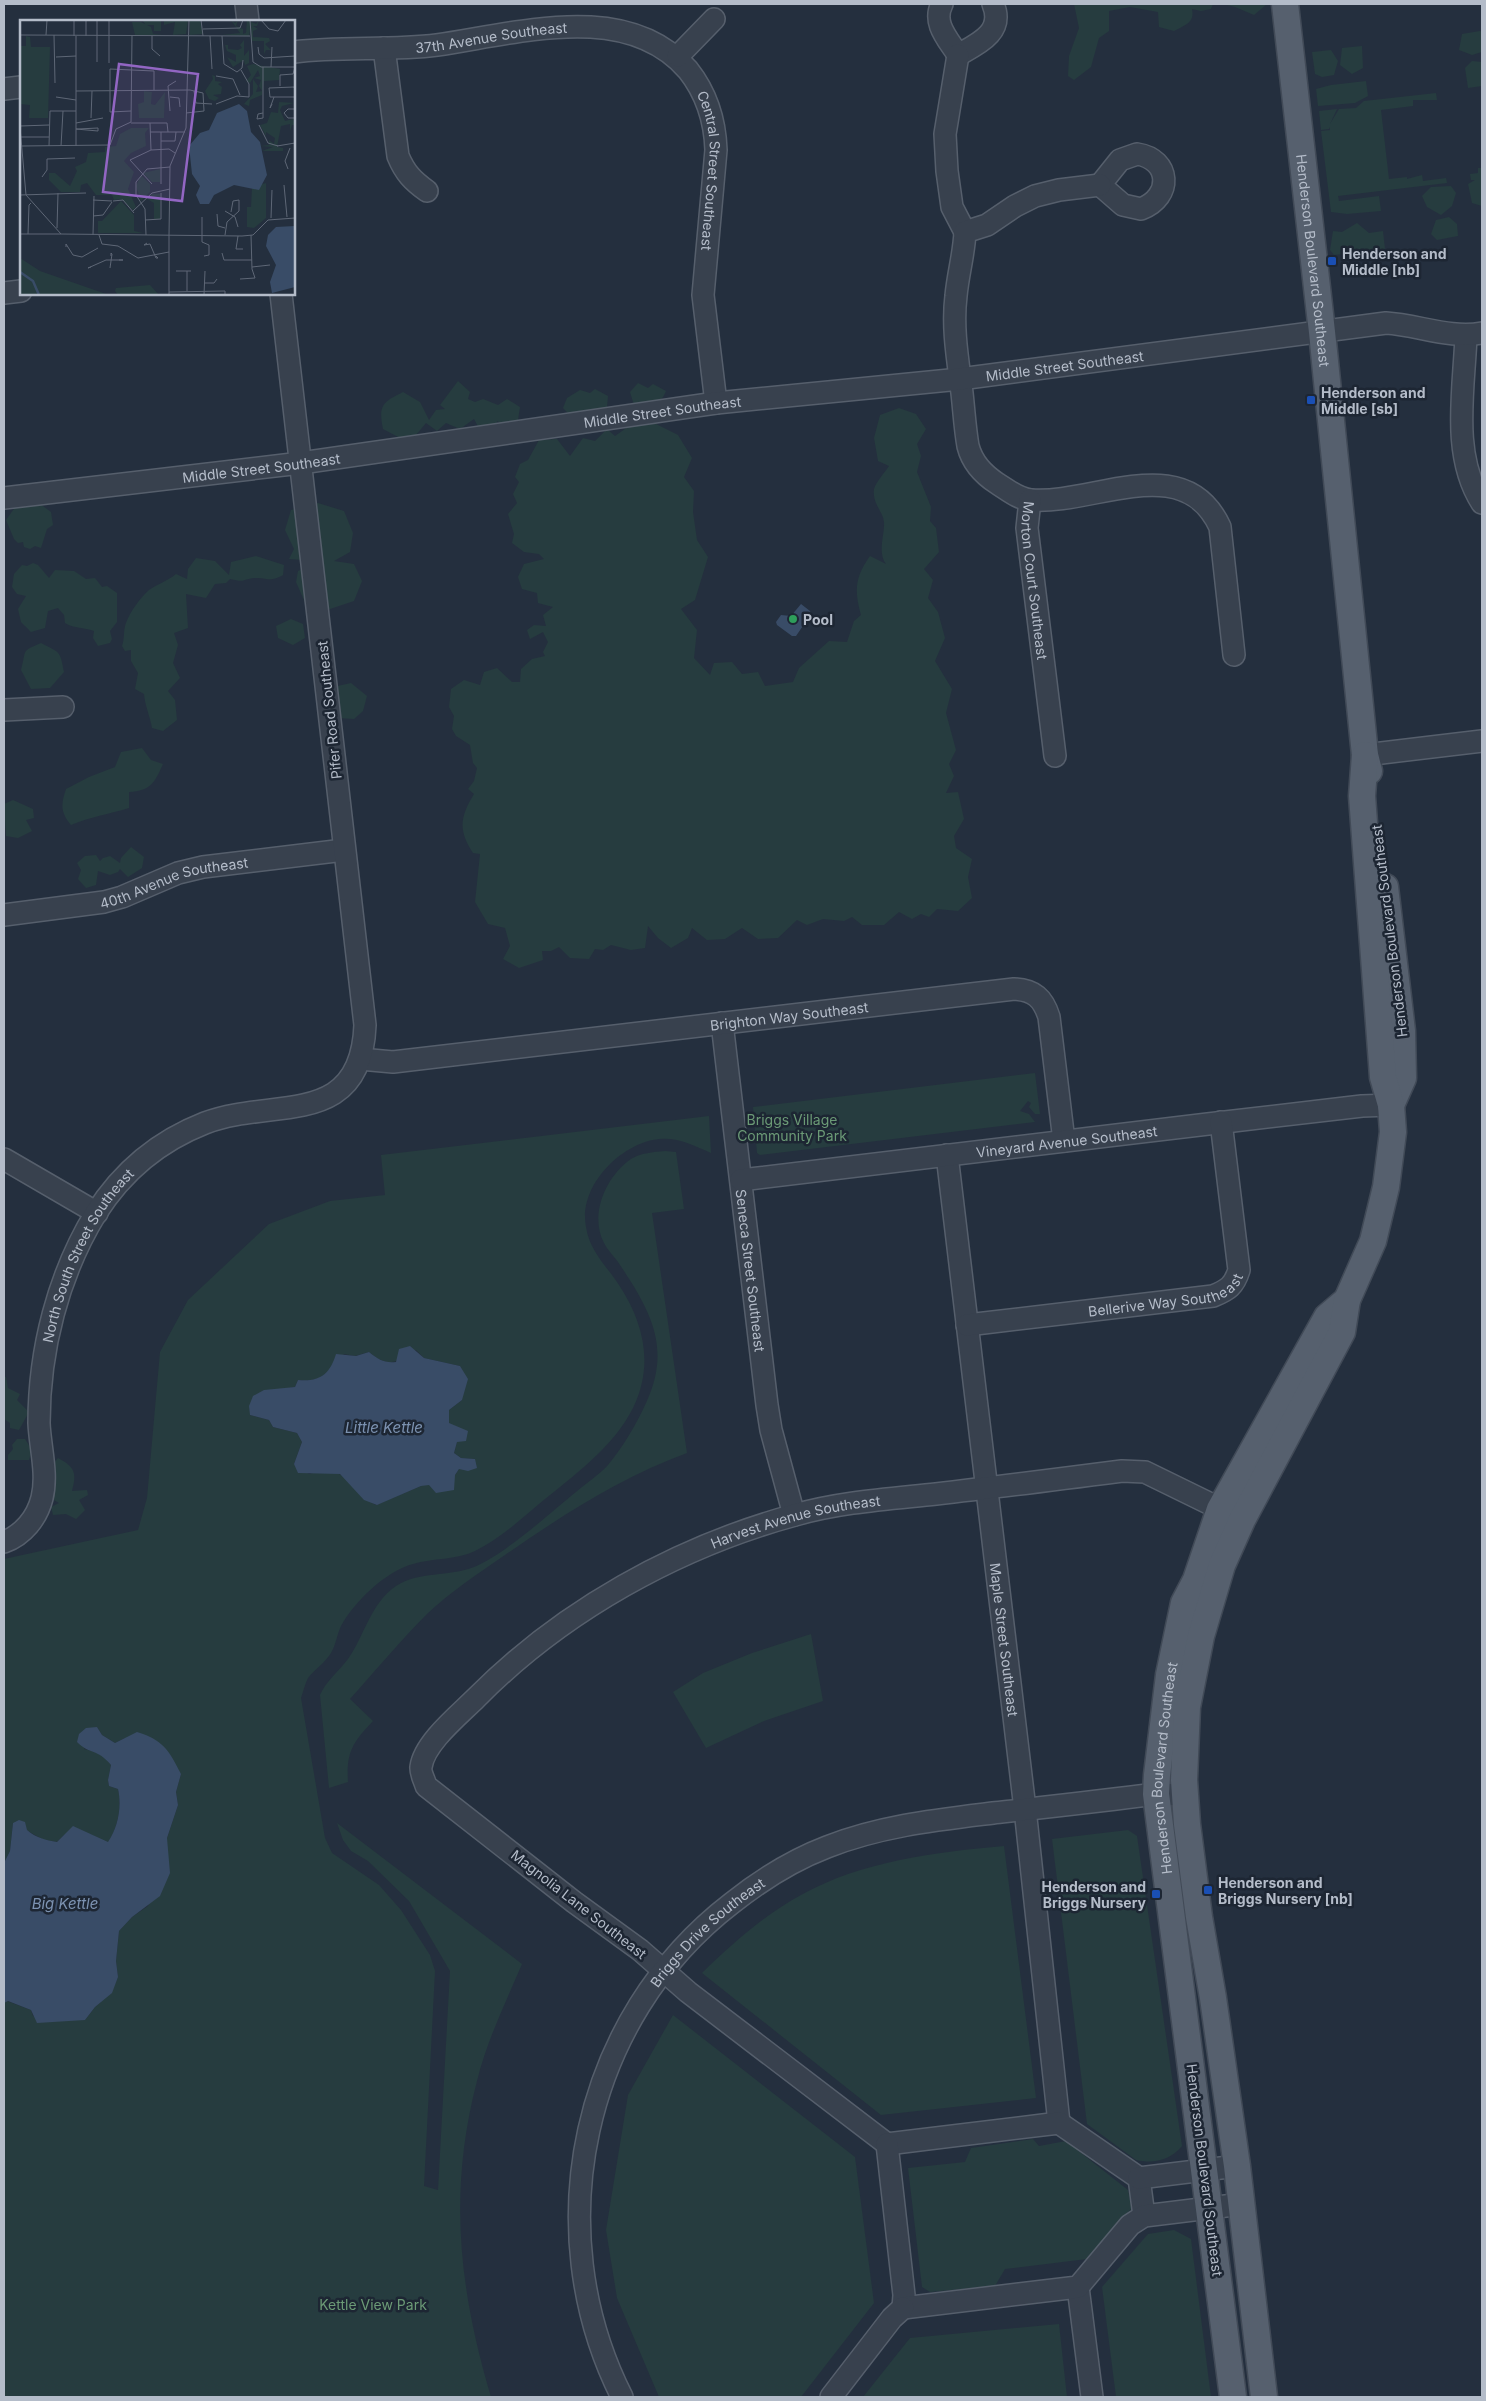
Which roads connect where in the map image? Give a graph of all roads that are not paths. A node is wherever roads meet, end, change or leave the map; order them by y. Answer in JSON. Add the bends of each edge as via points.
{"nodes":[{"id":1,"x":246,"y":4,"type":"edge"},
{"id":2,"x":942,"y":4,"type":"edge"},
{"id":3,"x":993,"y":4,"type":"edge"},
{"id":4,"x":1284,"y":4,"type":"edge"},
{"id":5,"x":714,"y":19,"type":"dead end"},
{"id":6,"x":248,"y":20,"type":"edge"},
{"id":7,"x":384,"y":48,"type":"junction"},
{"id":8,"x":295,"y":52,"type":"edge"},
{"id":9,"x":958,"y":55,"type":"junction"},
{"id":10,"x":678,"y":56,"type":"junction"},
{"id":11,"x":20,"y":87,"type":"edge"},
{"id":12,"x":4,"y":89,"type":"edge"},
{"id":13,"x":1100,"y":185,"type":"dead end"},
{"id":14,"x":427,"y":191,"type":"dead end"},
{"id":15,"x":965,"y":232,"type":"junction"},
{"id":16,"x":20,"y":291,"type":"edge"},
{"id":17,"x":4,"y":293,"type":"edge"},
{"id":18,"x":281,"y":295,"type":"edge"},
{"id":19,"x":1322,"y":332,"type":"junction"},
{"id":20,"x":1474,"y":335,"type":"edge"},
{"id":21,"x":960,"y":379,"type":"junction"},
{"id":22,"x":716,"y":403,"type":"junction"},
{"id":23,"x":301,"y":463,"type":"junction"},
{"id":24,"x":4,"y":498,"type":"edge"},
{"id":25,"x":1030,"y":500,"type":"junction"},
{"id":26,"x":1482,"y":502,"type":"edge"},
{"id":27,"x":1234,"y":655,"type":"dead end"},
{"id":28,"x":63,"y":707,"type":"dead end"},
{"id":29,"x":4,"y":710,"type":"edge"},
{"id":30,"x":1482,"y":741,"type":"edge"},
{"id":31,"x":1365,"y":755,"type":"junction"},
{"id":32,"x":1055,"y":756,"type":"dead end"},
{"id":33,"x":344,"y":850,"type":"junction"},
{"id":34,"x":4,"y":915,"type":"edge"},
{"id":35,"x":722,"y":1023,"type":"junction"},
{"id":36,"x":360,"y":1059,"type":"junction"},
{"id":37,"x":312,"y":1104,"type":"joint"},
{"id":38,"x":1391,"y":1105,"type":"junction"},
{"id":39,"x":1221,"y":1122,"type":"junction"},
{"id":40,"x":1064,"y":1141,"type":"junction"},
{"id":41,"x":947,"y":1155,"type":"junction"},
{"id":42,"x":4,"y":1159,"type":"edge"},
{"id":43,"x":741,"y":1180,"type":"junction"},
{"id":44,"x":97,"y":1213,"type":"junction"},
{"id":45,"x":967,"y":1325,"type":"junction"},
{"id":46,"x":986,"y":1488,"type":"junction"},
{"id":47,"x":794,"y":1515,"type":"junction"},
{"id":48,"x":1231,"y":1515,"type":"junction"},
{"id":49,"x":12,"y":1538,"type":"edge"},
{"id":50,"x":420,"y":1768,"type":"joint"},
{"id":51,"x":1156,"y":1794,"type":"junction"},
{"id":52,"x":1185,"y":1795,"type":"junction"},
{"id":53,"x":1025,"y":1809,"type":"junction"},
{"id":54,"x":664,"y":1970,"type":"junction"},
{"id":55,"x":1059,"y":2123,"type":"junction"},
{"id":56,"x":887,"y":2144,"type":"junction"},
{"id":57,"x":1237,"y":2166,"type":"junction"},
{"id":58,"x":1205,"y":2170,"type":"junction"},
{"id":59,"x":1139,"y":2178,"type":"junction"},
{"id":60,"x":1242,"y":2204,"type":"junction"},
{"id":61,"x":1211,"y":2208,"type":"junction"},
{"id":62,"x":1144,"y":2216,"type":"junction"},
{"id":63,"x":1078,"y":2287,"type":"junction"},
{"id":64,"x":903,"y":2308,"type":"junction"},
{"id":65,"x":622,"y":2397,"type":"edge"},
{"id":66,"x":831,"y":2397,"type":"edge"},
{"id":67,"x":1092,"y":2397,"type":"edge"},
{"id":68,"x":1234,"y":2397,"type":"edge"},
{"id":69,"x":1264,"y":2397,"type":"edge"}],
"edges":[{"from":1,"to":6,"type":"street"},
{"from":2,"to":9,"type":"street","via":[[938,19],[940,28]]},
{"from":3,"to":9,"type":"street","via":[[996,19],[989,36]]},
{"from":4,"to":19,"type":"main road","name":"Henderson Boulevard Southeast"},
{"from":5,"to":10,"type":"street"},
{"from":7,"to":8,"type":"street","name":"37th Avenue Southeast"},
{"from":7,"to":10,"type":"street","name":"37th Avenue Southeast","via":[[436,45],[571,22],[600,21],[631,28]]},
{"from":7,"to":14,"type":"street","via":[[398,156],[412,181]]},
{"from":9,"to":15,"type":"street","via":[[945,134],[952,207]]},
{"from":10,"to":22,"type":"street","name":"Central Street Southeast","via":[[698,83],[716,130],[703,295]]},
{"from":11,"to":12,"type":"street"},
{"from":13,"to":15,"type":"street","via":[[1035,196],[987,224]]},
{"from":15,"to":21,"type":"street","name":"Morton Court Southeast","via":[[956,296],[955,335]]},
{"from":16,"to":17,"type":"street"},
{"from":18,"to":23,"type":"street","name":"Pifer Road Southeast"},
{"from":19,"to":20,"type":"street","name":"Middle Street Southeast","via":[[1386,323]]},
{"from":19,"to":21,"type":"street","name":"Middle Street Southeast"},
{"from":19,"to":31,"type":"main road","name":"Henderson Boulevard Southeast"},
{"from":20,"to":26,"type":"street","via":[[1462,428],[1465,462]]},
{"from":21,"to":22,"type":"street","name":"Middle Street Southeast"},
{"from":21,"to":25,"type":"street","name":"Morton Court Southeast","via":[[969,448],[983,474],[1014,495]]},
{"from":22,"to":23,"type":"street","name":"Middle Street Southeast"},
{"from":23,"to":24,"type":"street","name":"Middle Street Southeast"},
{"from":23,"to":33,"type":"street","name":"Pifer Road Southeast"},
{"from":25,"to":27,"type":"street","via":[[1056,499],[1140,485],[1164,485],[1186,490],[1200,500],[1213,511],[1220,527]]},
{"from":25,"to":32,"type":"street","name":"Morton Court Southeast","via":[[1027,528]]},
{"from":28,"to":29,"type":"street"},
{"from":30,"to":31,"type":"street"},
{"from":31,"to":38,"type":"main road","name":"Henderson Boulevard Southeast","via":[[1362,796],[1383,1077]]},
{"from":33,"to":34,"type":"street","name":"40th Avenue Southeast","via":[[203,867],[178,873],[122,898]]},
{"from":33,"to":36,"type":"street","name":"Pifer Road Southeast","via":[[364,1024]]},
{"from":35,"to":36,"type":"street","name":"Brighton Way Southeast","via":[[393,1062]]},
{"from":35,"to":40,"type":"street","name":"Brighton Way Southeast","via":[[1027,990],[1039,996],[1049,1017]]},
{"from":35,"to":43,"type":"street","name":"Seneca Street Southeast"},
{"from":36,"to":37,"type":"street","name":"Pifer Road Southeast","via":[[337,1091]]},
{"from":37,"to":44,"type":"street","name":"North South Street Southeast","via":[[225,1117],[174,1137],[141,1160]]},
{"from":38,"to":39,"type":"street","name":"Vineyard Avenue Southeast"},
{"from":38,"to":48,"type":"main road","name":"Henderson Boulevard Southeast","via":[[1392,1132],[1386,1187],[1373,1241],[1347,1300],[1342,1332]]},
{"from":39,"to":40,"type":"street","name":"Vineyard Avenue Southeast"},
{"from":39,"to":45,"type":"street","name":"Bellerive Way Southeast","via":[[1239,1270],[1227,1291],[1213,1296]]},
{"from":40,"to":41,"type":"street","name":"Vineyard Avenue Southeast"},
{"from":41,"to":43,"type":"street","name":"Vineyard Avenue Southeast"},
{"from":41,"to":45,"type":"street","name":"Maple Street Southeast"},
{"from":42,"to":44,"type":"street"},
{"from":43,"to":47,"type":"street","name":"Seneca Street Southeast","via":[[771,1430]]},
{"from":44,"to":49,"type":"street","name":"North South Street Southeast","via":[[74,1256],[48,1336],[40,1406],[42,1497],[35,1515]]},
{"from":45,"to":46,"type":"street","name":"Maple Street Southeast"},
{"from":46,"to":47,"type":"street","name":"Harvest Avenue Southeast","via":[[866,1502]]},
{"from":46,"to":48,"type":"street","name":"Harvest Avenue Southeast","via":[[1122,1471],[1145,1472]]},
{"from":46,"to":53,"type":"street","name":"Maple Street Southeast"},
{"from":47,"to":50,"type":"street","name":"Harvest Avenue Southeast","via":[[689,1554],[600,1600],[492,1681],[426,1751]]},
{"from":48,"to":51,"type":"main road","name":"Henderson Boulevard Southeast","via":[[1184,1603],[1169,1675]]},
{"from":48,"to":52,"type":"main road","name":"Henderson Boulevard Southeast","via":[[1193,1671],[1187,1708]]},
{"from":50,"to":54,"type":"street","name":"Magnolia Lane Southeast","via":[[426,1786]]},
{"from":51,"to":52,"type":"street","name":"Briggs Drive Southeast"},
{"from":51,"to":53,"type":"street","name":"Briggs Drive Southeast"},
{"from":51,"to":58,"type":"main road","name":"Henderson Boulevard Southeast"},
{"from":52,"to":57,"type":"main road","name":"Henderson Boulevard Southeast","via":[[1199,1917],[1214,1998]]},
{"from":53,"to":54,"type":"street","name":"Briggs Drive Southeast","via":[[887,1828],[823,1848],[740,1896],[698,1932]]},
{"from":53,"to":55,"type":"street","name":"Maple Street Southeast"},
{"from":54,"to":56,"type":"street","name":"Magnolia Lane Southeast","via":[[688,1992]]},
{"from":54,"to":65,"type":"street","name":"Briggs Drive Southeast","via":[[640,2003],[610,2060],[585,2142],[579,2188],[578,2226],[587,2296],[602,2354]]},
{"from":55,"to":56,"type":"street"},
{"from":55,"to":59,"type":"street"},
{"from":56,"to":64,"type":"street"},
{"from":57,"to":58,"type":"street"},
{"from":57,"to":60,"type":"main road","name":"Henderson Boulevard Southeast"},
{"from":58,"to":59,"type":"street"},
{"from":58,"to":61,"type":"main road","name":"Henderson Boulevard Southeast"},
{"from":59,"to":62,"type":"street"},
{"from":60,"to":61,"type":"street"},
{"from":60,"to":69,"type":"main road","name":"Henderson Boulevard Southeast"},
{"from":61,"to":62,"type":"street"},
{"from":61,"to":68,"type":"main road","name":"Henderson Boulevard Southeast"},
{"from":62,"to":63,"type":"street","via":[[1130,2226]]},
{"from":63,"to":64,"type":"street"},
{"from":63,"to":67,"type":"street"},
{"from":64,"to":66,"type":"street"}]}
